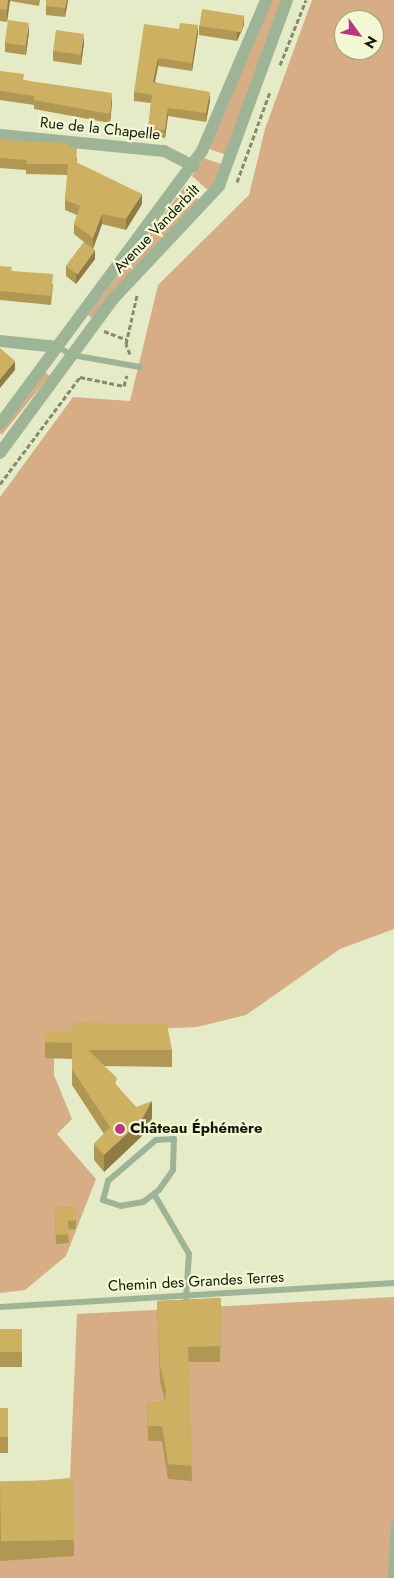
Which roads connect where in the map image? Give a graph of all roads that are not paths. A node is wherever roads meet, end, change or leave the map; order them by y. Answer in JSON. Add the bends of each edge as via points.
{"nodes":[{"id":1,"x":266,"y":0,"type":"edge"},
{"id":2,"x":287,"y":0,"type":"edge"},
{"id":3,"x":0,"y":134,"type":"edge"},
{"id":4,"x":193,"y":166,"type":"junction"},
{"id":5,"x":0,"y":341,"type":"edge"},
{"id":6,"x":58,"y":347,"type":"junction"},
{"id":7,"x":72,"y":354,"type":"junction"},
{"id":8,"x":140,"y":367,"type":"dead end"},
{"id":9,"x":0,"y":424,"type":"edge"},
{"id":10,"x":0,"y":453,"type":"edge"},
{"id":11,"x":154,"y":1194,"type":"junction"},
{"id":12,"x":394,"y":1283,"type":"edge"},
{"id":13,"x":186,"y":1298,"type":"junction"},
{"id":14,"x":0,"y":1308,"type":"edge"},
{"id":15,"x":394,"y":1524,"type":"edge"},
{"id":16,"x":391,"y":1578,"type":"edge"}],
"edges":[{"from":1,"to":4,"type":"street","name":"Avenue Vanderbilt"},
{"from":2,"to":7,"type":"street","name":"Avenue Vanderbilt","via":[[219,186],[114,298]]},
{"from":3,"to":4,"type":"street","name":"Rue de la Chapelle","via":[[164,151]]},
{"from":4,"to":6,"type":"street","name":"Avenue Vanderbilt"},
{"from":5,"to":6,"type":"street"},
{"from":6,"to":7,"type":"lane"},
{"from":6,"to":9,"type":"street","name":"Avenue Vanderbilt"},
{"from":7,"to":8,"type":"lane"},
{"from":7,"to":10,"type":"street","name":"Avenue Vanderbilt"},
{"from":11,"to":11,"type":"lane","via":[[121,1206],[104,1200],[108,1181],[156,1140],[174,1139],[173,1170]]},
{"from":11,"to":13,"type":"lane","via":[[189,1254]]},
{"from":12,"to":13,"type":"lane","name":"Chemin des Grandes Terres"},
{"from":13,"to":14,"type":"lane","name":"Chemin des Grandes Terres"},
{"from":15,"to":16,"type":"lane"}]}
